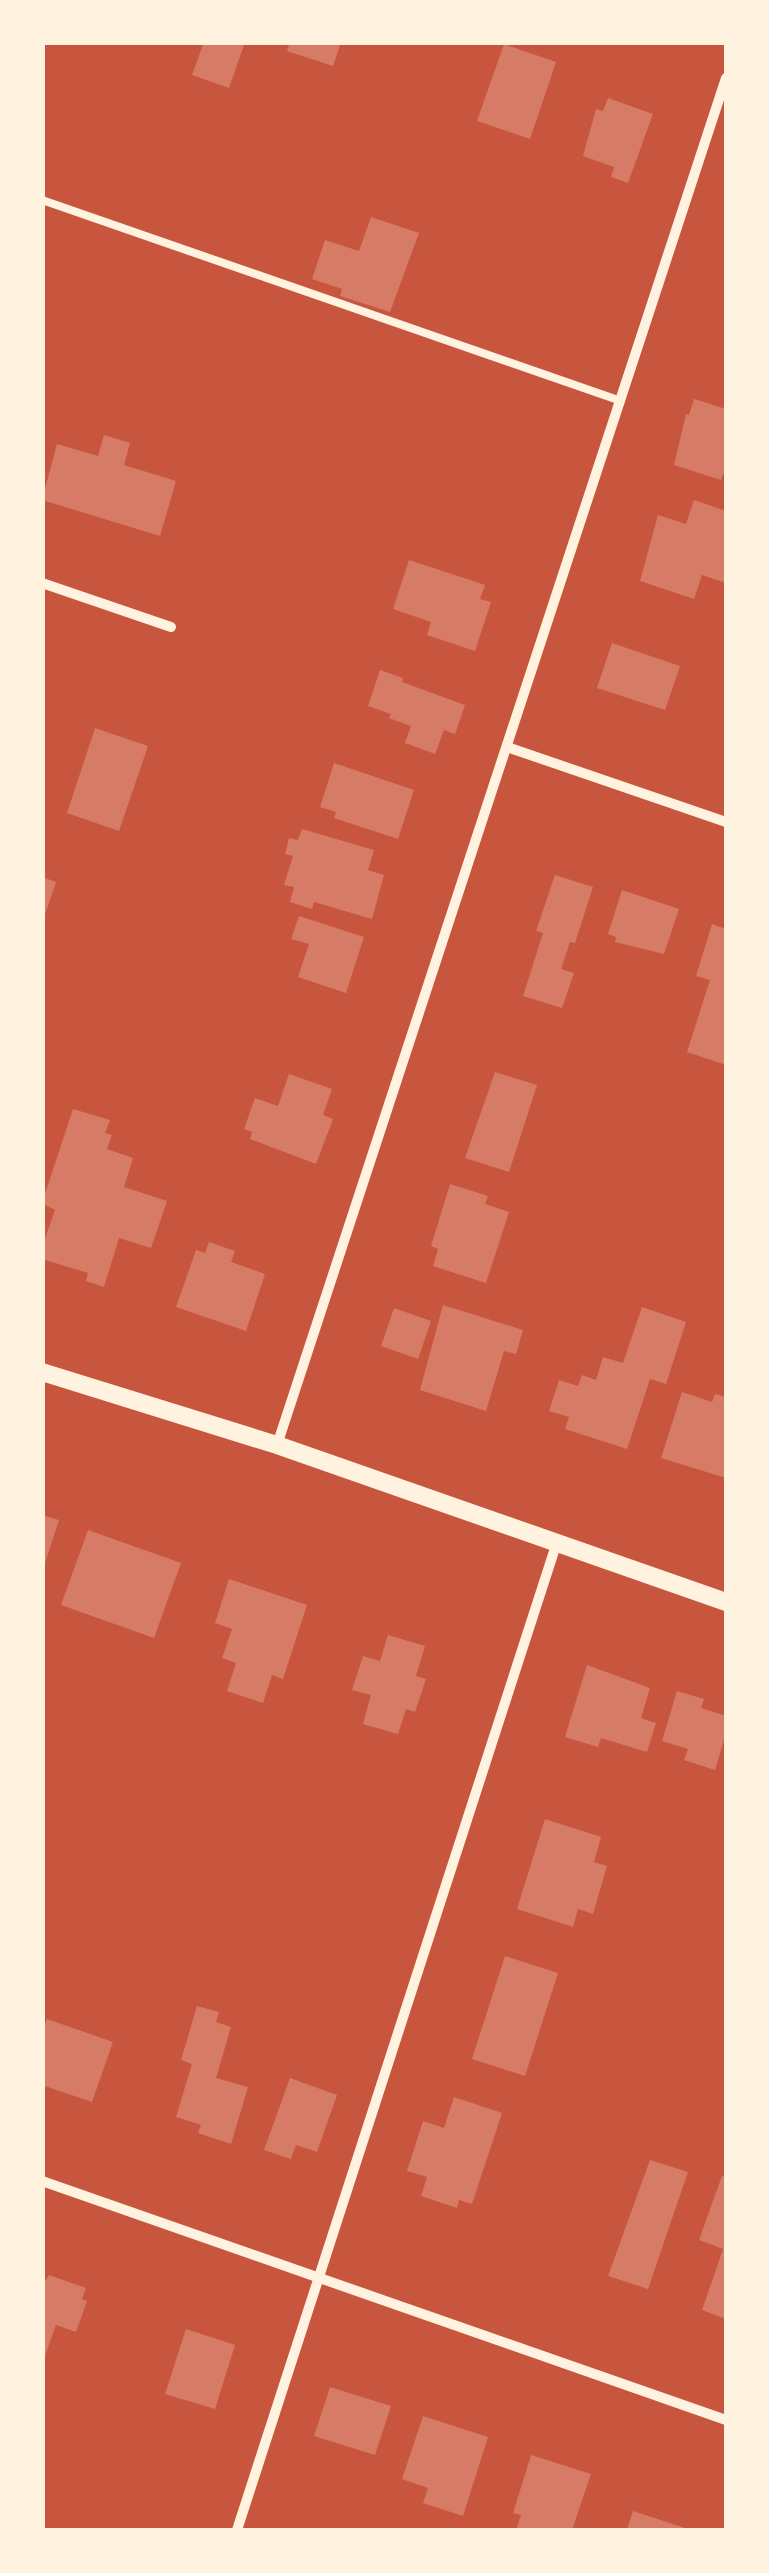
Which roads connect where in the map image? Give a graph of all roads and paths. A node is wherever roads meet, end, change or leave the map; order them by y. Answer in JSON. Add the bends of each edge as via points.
{"nodes":[{"id":1,"x":726,"y":78,"type":"edge"},
{"id":2,"x":42,"y":200,"type":"edge"},
{"id":3,"x":621,"y":400,"type":"junction"},
{"id":4,"x":42,"y":583,"type":"edge"},
{"id":5,"x":172,"y":627,"type":"dead end"},
{"id":6,"x":508,"y":747,"type":"junction"},
{"id":7,"x":726,"y":822,"type":"edge"},
{"id":8,"x":42,"y":1372,"type":"edge"},
{"id":9,"x":277,"y":1445,"type":"junction"},
{"id":10,"x":557,"y":1542,"type":"junction"},
{"id":11,"x":726,"y":1602,"type":"edge"},
{"id":12,"x":42,"y":2181,"type":"edge"},
{"id":13,"x":320,"y":2277,"type":"junction"},
{"id":14,"x":726,"y":2420,"type":"edge"},
{"id":15,"x":237,"y":2530,"type":"edge"}],
"edges":[{"from":1,"to":3,"type":"street"},
{"from":2,"to":3,"type":"lane"},
{"from":3,"to":6,"type":"street"},
{"from":4,"to":5,"type":"street"},
{"from":6,"to":7,"type":"street"},
{"from":6,"to":9,"type":"street"},
{"from":8,"to":9,"type":"street"},
{"from":9,"to":10,"type":"street"},
{"from":10,"to":11,"type":"street"},
{"from":10,"to":13,"type":"street"},
{"from":12,"to":13,"type":"street"},
{"from":13,"to":14,"type":"street"},
{"from":13,"to":15,"type":"street"}]}
